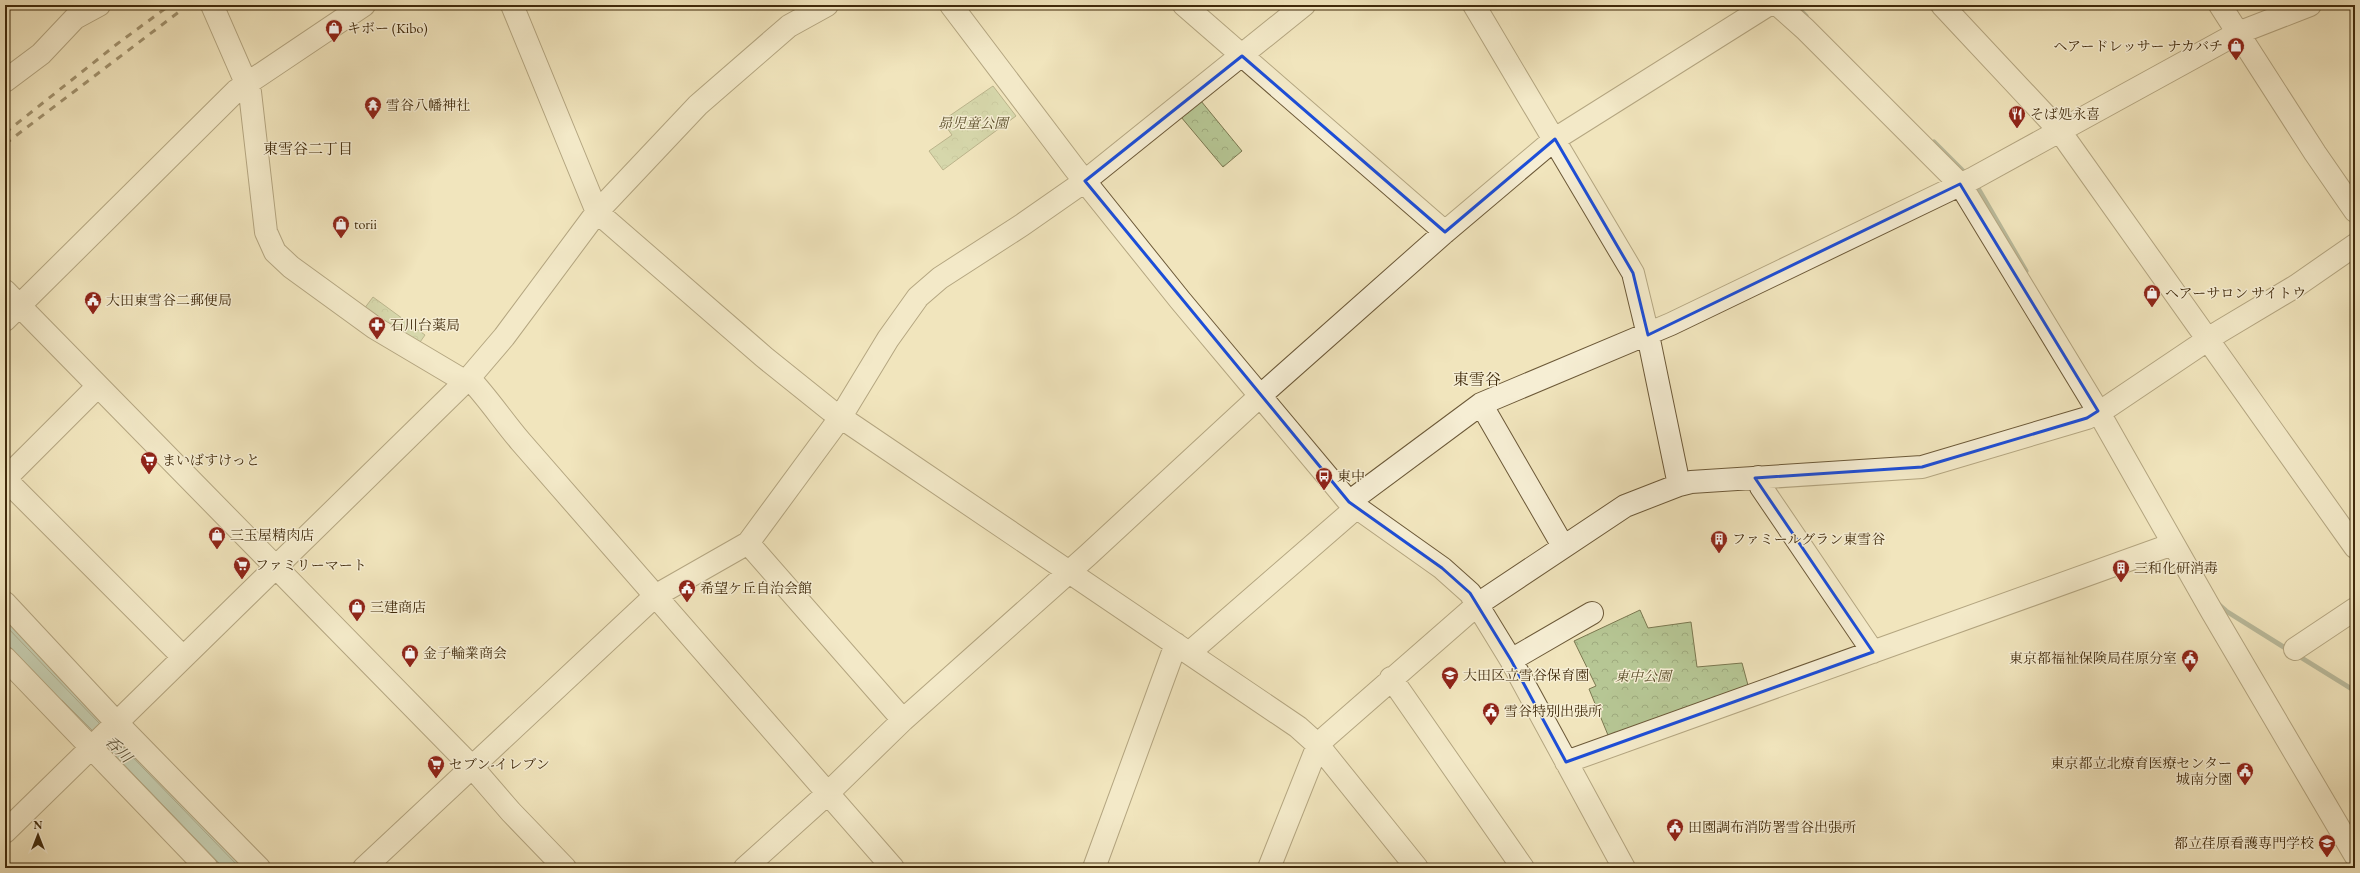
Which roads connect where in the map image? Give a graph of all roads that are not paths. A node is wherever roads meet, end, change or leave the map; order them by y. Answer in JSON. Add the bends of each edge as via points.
{"nodes":[{"id":1,"x":99,"y":5,"type":"edge"},
{"id":2,"x":212,"y":5,"type":"edge"},
{"id":3,"x":364,"y":5,"type":"edge"},
{"id":4,"x":512,"y":5,"type":"edge"},
{"id":5,"x":827,"y":5,"type":"edge"},
{"id":6,"x":951,"y":5,"type":"edge"},
{"id":7,"x":1184,"y":5,"type":"edge"},
{"id":8,"x":1304,"y":5,"type":"edge"},
{"id":9,"x":1474,"y":5,"type":"edge"},
{"id":10,"x":1768,"y":5,"type":"edge"},
{"id":11,"x":1778,"y":5,"type":"edge"},
{"id":12,"x":1942,"y":5,"type":"edge"},
{"id":13,"x":2220,"y":5,"type":"edge"},
{"id":14,"x":2310,"y":5,"type":"edge"},
{"id":15,"x":72,"y":11,"type":"edge"},
{"id":16,"x":2238,"y":33,"type":"junction"},
{"id":17,"x":1242,"y":56,"type":"junction"},
{"id":18,"x":5,"y":81,"type":"edge"},
{"id":19,"x":246,"y":84,"type":"junction"},
{"id":20,"x":2059,"y":130,"type":"junction"},
{"id":21,"x":1555,"y":139,"type":"junction"},
{"id":22,"x":1085,"y":181,"type":"junction"},
{"id":23,"x":1966,"y":182,"type":"junction"},
{"id":24,"x":2355,"y":211,"type":"edge"},
{"id":25,"x":596,"y":212,"type":"junction"},
{"id":26,"x":1445,"y":232,"type":"junction"},
{"id":27,"x":2355,"y":245,"type":"edge"},
{"id":28,"x":10,"y":306,"type":"edge"},
{"id":29,"x":1648,"y":335,"type":"junction"},
{"id":30,"x":2208,"y":339,"type":"junction"},
{"id":31,"x":467,"y":380,"type":"junction"},
{"id":32,"x":98,"y":386,"type":"junction"},
{"id":33,"x":1260,"y":396,"type":"junction"},
{"id":34,"x":1481,"y":404,"type":"junction"},
{"id":35,"x":2101,"y":409,"type":"junction"},
{"id":36,"x":840,"y":418,"type":"junction"},
{"id":37,"x":1758,"y":477,"type":"junction"},
{"id":38,"x":5,"y":479,"type":"edge"},
{"id":39,"x":1679,"y":485,"type":"junction"},
{"id":40,"x":1352,"y":505,"type":"junction"},
{"id":41,"x":748,"y":543,"type":"junction"},
{"id":42,"x":2173,"y":544,"type":"junction"},
{"id":43,"x":1564,"y":546,"type":"junction"},
{"id":44,"x":2355,"y":547,"type":"edge"},
{"id":45,"x":275,"y":568,"type":"junction"},
{"id":46,"x":1069,"y":572,"type":"junction"},
{"id":47,"x":656,"y":596,"type":"junction"},
{"id":48,"x":5,"y":603,"type":"edge"},
{"id":49,"x":1478,"y":604,"type":"junction"},
{"id":50,"x":2355,"y":609,"type":"edge"},
{"id":51,"x":1592,"y":613,"type":"dead end"},
{"id":52,"x":1183,"y":648,"type":"junction"},
{"id":53,"x":2295,"y":649,"type":"dead end"},
{"id":54,"x":1873,"y":652,"type":"junction"},
{"id":55,"x":183,"y":657,"type":"junction"},
{"id":56,"x":5,"y":658,"type":"edge"},
{"id":57,"x":1511,"y":660,"type":"junction"},
{"id":58,"x":1391,"y":678,"type":"junction"},
{"id":59,"x":903,"y":720,"type":"junction"},
{"id":60,"x":114,"y":724,"type":"junction"},
{"id":61,"x":94,"y":744,"type":"junction"},
{"id":62,"x":1318,"y":745,"type":"junction"},
{"id":63,"x":1566,"y":762,"type":"junction"},
{"id":64,"x":473,"y":768,"type":"junction"},
{"id":65,"x":827,"y":794,"type":"junction"},
{"id":66,"x":5,"y":832,"type":"edge"},
{"id":67,"x":2355,"y":855,"type":"edge"},
{"id":68,"x":207,"y":868,"type":"edge"},
{"id":69,"x":259,"y":868,"type":"edge"},
{"id":70,"x":364,"y":868,"type":"edge"},
{"id":71,"x":565,"y":868,"type":"edge"},
{"id":72,"x":745,"y":868,"type":"edge"},
{"id":73,"x":893,"y":868,"type":"edge"},
{"id":74,"x":1094,"y":868,"type":"edge"},
{"id":75,"x":1269,"y":868,"type":"edge"},
{"id":76,"x":1417,"y":868,"type":"edge"},
{"id":77,"x":1523,"y":868,"type":"edge"},
{"id":78,"x":1624,"y":868,"type":"edge"}],
"edges":[{"from":1,"to":15,"type":"street"},
{"from":2,"to":19,"type":"street"},
{"from":3,"to":19,"type":"street"},
{"from":4,"to":25,"type":"street"},
{"from":5,"to":25,"type":"street","via":[[789,26],[728,78],[698,105]]},
{"from":6,"to":22,"type":"street"},
{"from":7,"to":17,"type":"street"},
{"from":8,"to":17,"type":"street"},
{"from":9,"to":21,"type":"street"},
{"from":10,"to":21,"type":"street"},
{"from":11,"to":23,"type":"street"},
{"from":12,"to":20,"type":"street"},
{"from":13,"to":16,"type":"street"},
{"from":14,"to":16,"type":"street"},
{"from":15,"to":18,"type":"street","via":[[41,54]]},
{"from":16,"to":20,"type":"street"},
{"from":16,"to":24,"type":"street"},
{"from":17,"to":22,"type":"street"},
{"from":17,"to":26,"type":"street"},
{"from":19,"to":28,"type":"street"},
{"from":19,"to":31,"type":"street","via":[[250,92],[266,232],[275,252],[375,328]]},
{"from":20,"to":23,"type":"street"},
{"from":20,"to":30,"type":"street"},
{"from":21,"to":26,"type":"street"},
{"from":21,"to":29,"type":"street","via":[[1633,273]]},
{"from":22,"to":33,"type":"street"},
{"from":22,"to":36,"type":"street","via":[[940,278],[918,297]]},
{"from":23,"to":29,"type":"street"},
{"from":23,"to":35,"type":"street"},
{"from":25,"to":31,"type":"street","via":[[504,337]]},
{"from":25,"to":36,"type":"street","via":[[764,357]]},
{"from":26,"to":33,"type":"street"},
{"from":27,"to":30,"type":"street","via":[[2296,286]]},
{"from":28,"to":32,"type":"street"},
{"from":29,"to":34,"type":"street"},
{"from":29,"to":39,"type":"street"},
{"from":30,"to":35,"type":"street"},
{"from":30,"to":44,"type":"street"},
{"from":31,"to":45,"type":"street"},
{"from":31,"to":47,"type":"street","via":[[486,395],[502,419]]},
{"from":32,"to":38,"type":"street"},
{"from":32,"to":45,"type":"street"},
{"from":33,"to":40,"type":"street"},
{"from":33,"to":46,"type":"street"},
{"from":34,"to":40,"type":"street"},
{"from":34,"to":43,"type":"street"},
{"from":35,"to":37,"type":"street","via":[[2086,418],[1922,467]]},
{"from":35,"to":42,"type":"street"},
{"from":36,"to":41,"type":"street"},
{"from":36,"to":46,"type":"street"},
{"from":37,"to":39,"type":"street"},
{"from":37,"to":54,"type":"street","via":[[1761,487]]},
{"from":38,"to":55,"type":"street"},
{"from":39,"to":43,"type":"street","via":[[1625,506]]},
{"from":40,"to":49,"type":"street","via":[[1442,568],[1470,593]]},
{"from":40,"to":52,"type":"street"},
{"from":41,"to":47,"type":"street"},
{"from":41,"to":59,"type":"street"},
{"from":42,"to":54,"type":"street"},
{"from":42,"to":67,"type":"street"},
{"from":43,"to":49,"type":"street"},
{"from":45,"to":55,"type":"street"},
{"from":45,"to":64,"type":"street"},
{"from":46,"to":52,"type":"street"},
{"from":46,"to":59,"type":"street"},
{"from":47,"to":64,"type":"street","via":[[559,684]]},
{"from":47,"to":65,"type":"street"},
{"from":48,"to":60,"type":"street"},
{"from":49,"to":57,"type":"street"},
{"from":49,"to":58,"type":"street"},
{"from":50,"to":53,"type":"street"},
{"from":51,"to":57,"type":"street"},
{"from":52,"to":62,"type":"street","via":[[1298,727]]},
{"from":52,"to":74,"type":"street"},
{"from":54,"to":63,"type":"street"},
{"from":55,"to":60,"type":"street"},
{"from":56,"to":61,"type":"street"},
{"from":57,"to":63,"type":"street"},
{"from":58,"to":62,"type":"street"},
{"from":58,"to":77,"type":"street"},
{"from":59,"to":65,"type":"street"},
{"from":60,"to":61,"type":"street"},
{"from":60,"to":69,"type":"street"},
{"from":61,"to":66,"type":"street"},
{"from":61,"to":68,"type":"street"},
{"from":62,"to":75,"type":"street"},
{"from":62,"to":76,"type":"street"},
{"from":63,"to":78,"type":"street"},
{"from":64,"to":70,"type":"street"},
{"from":64,"to":71,"type":"street"},
{"from":65,"to":72,"type":"street"},
{"from":65,"to":73,"type":"street"}]}
